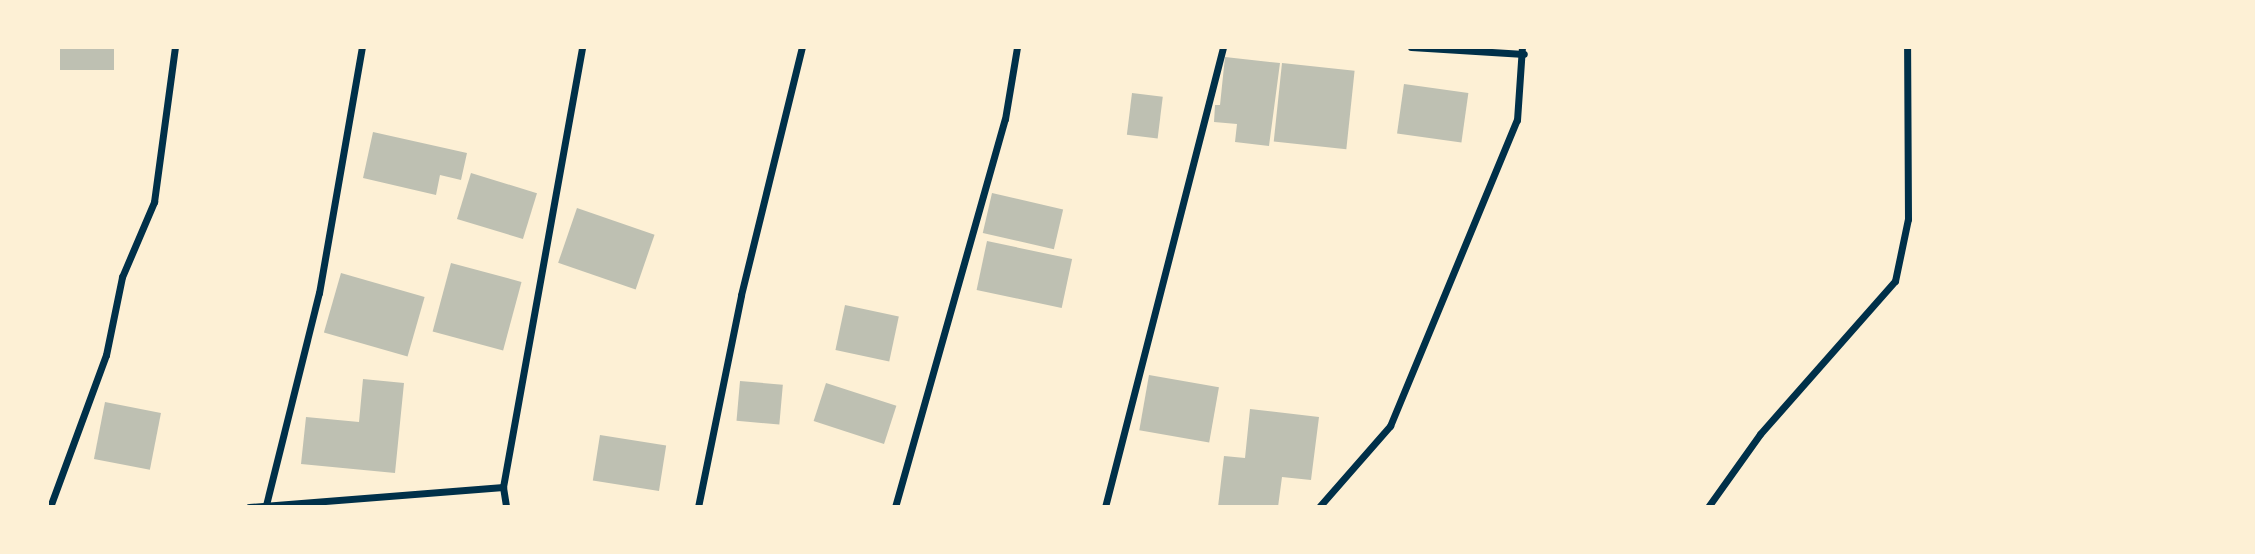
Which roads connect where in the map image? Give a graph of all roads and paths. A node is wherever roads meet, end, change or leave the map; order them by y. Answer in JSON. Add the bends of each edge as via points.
{"nodes":[{"id":1,"x":175,"y":47,"type":"edge"},
{"id":2,"x":362,"y":47,"type":"edge"},
{"id":3,"x":582,"y":47,"type":"edge"},
{"id":4,"x":802,"y":47,"type":"edge"},
{"id":5,"x":1017,"y":47,"type":"edge"},
{"id":6,"x":1223,"y":47,"type":"edge"},
{"id":7,"x":1411,"y":47,"type":"edge"},
{"id":8,"x":1907,"y":47,"type":"edge"},
{"id":9,"x":1523,"y":50,"type":"edge"},
{"id":10,"x":503,"y":487,"type":"junction"},
{"id":11,"x":56,"y":505,"type":"edge"},
{"id":12,"x":266,"y":505,"type":"junction"},
{"id":13,"x":249,"y":507,"type":"edge"},
{"id":14,"x":506,"y":507,"type":"edge"},
{"id":15,"x":698,"y":507,"type":"edge"},
{"id":16,"x":895,"y":507,"type":"edge"},
{"id":17,"x":1105,"y":507,"type":"edge"},
{"id":18,"x":1319,"y":507,"type":"edge"},
{"id":19,"x":1708,"y":507,"type":"edge"}],
"edges":[{"from":1,"to":11,"type":"street","via":[[154,202],[122,277],[106,355]]},
{"from":2,"to":12,"type":"street","via":[[319,293]]},
{"from":3,"to":10,"type":"street"},
{"from":4,"to":15,"type":"street","via":[[741,295]]},
{"from":5,"to":16,"type":"street","via":[[1005,119]]},
{"from":6,"to":17,"type":"street"},
{"from":7,"to":9,"type":"street"},
{"from":8,"to":19,"type":"street","via":[[1908,219],[1895,281],[1760,434]]},
{"from":9,"to":18,"type":"street","via":[[1517,120],[1390,426]]},
{"from":10,"to":12,"type":"street"},
{"from":10,"to":14,"type":"street"},
{"from":12,"to":13,"type":"street"}]}
